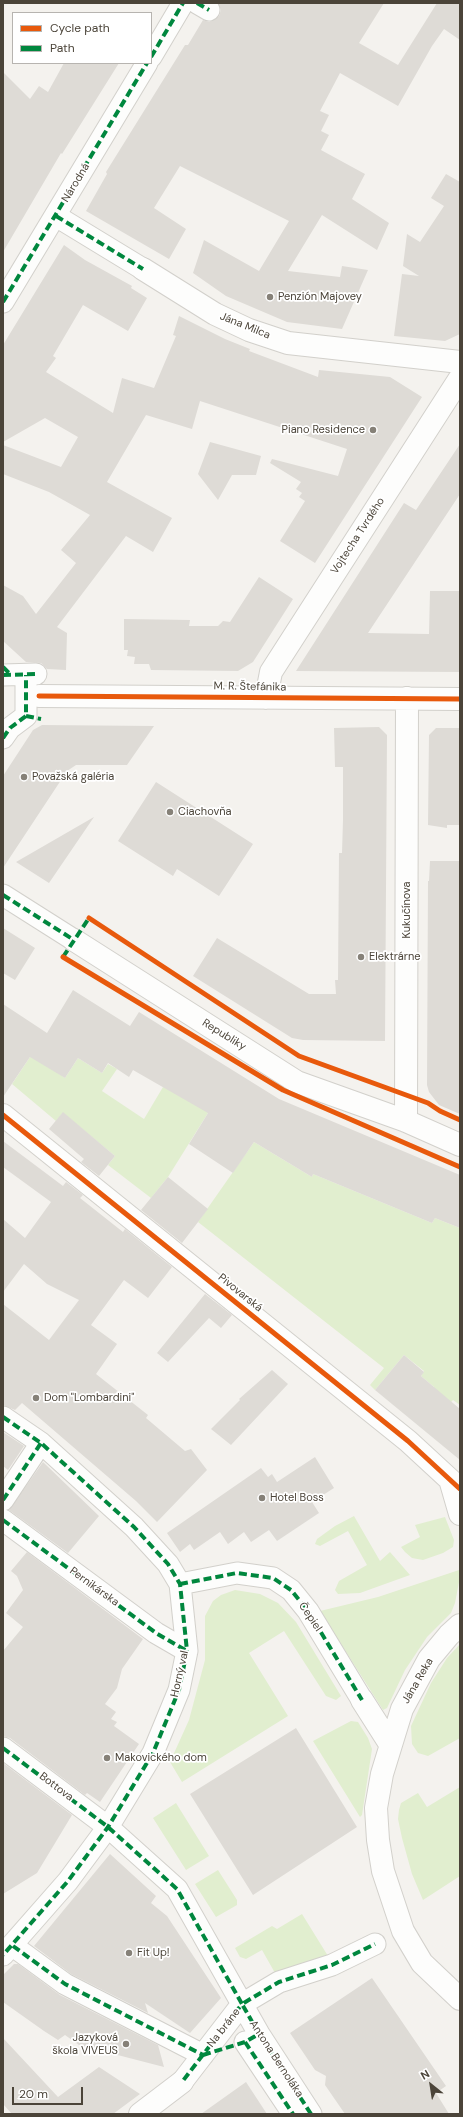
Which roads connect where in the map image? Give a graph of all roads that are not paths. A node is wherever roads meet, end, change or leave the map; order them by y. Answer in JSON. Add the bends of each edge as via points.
{"nodes":[{"id":1,"x":183,"y":3,"type":"edge"},
{"id":2,"x":152,"y":55,"type":"edge"},
{"id":3,"x":146,"y":64,"type":"edge"},
{"id":4,"x":56,"y":216,"type":"junction"},
{"id":5,"x":143,"y":269,"type":"joint"},
{"id":6,"x":3,"y":302,"type":"edge"},
{"id":7,"x":460,"y":362,"type":"edge"},
{"id":8,"x":460,"y":378,"type":"edge"},
{"id":9,"x":16,"y":673,"type":"edge"},
{"id":10,"x":266,"y":698,"type":"junction"},
{"id":11,"x":407,"y":698,"type":"junction"},
{"id":12,"x":460,"y":699,"type":"edge"},
{"id":13,"x":33,"y":707,"type":"junction"},
{"id":14,"x":5,"y":730,"type":"edge"},
{"id":15,"x":3,"y":895,"type":"edge"},
{"id":16,"x":74,"y":940,"type":"joint"},
{"id":17,"x":3,"y":1116,"type":"edge"},
{"id":18,"x":406,"y":1121,"type":"junction"},
{"id":19,"x":460,"y":1145,"type":"edge"},
{"id":20,"x":3,"y":1417,"type":"edge"},
{"id":21,"x":41,"y":1443,"type":"junction"},
{"id":22,"x":456,"y":1486,"type":"edge"},
{"id":23,"x":3,"y":1500,"type":"edge"},
{"id":24,"x":460,"y":1514,"type":"edge"},
{"id":25,"x":3,"y":1520,"type":"edge"},
{"id":26,"x":180,"y":1584,"type":"junction"},
{"id":27,"x":460,"y":1625,"type":"edge"},
{"id":28,"x":187,"y":1651,"type":"junction"},
{"id":29,"x":362,"y":1700,"type":"joint"},
{"id":30,"x":390,"y":1744,"type":"junction"},
{"id":31,"x":3,"y":1748,"type":"edge"},
{"id":32,"x":108,"y":1827,"type":"junction"},
{"id":33,"x":375,"y":1944,"type":"dead end"},
{"id":34,"x":8,"y":1950,"type":"edge"},
{"id":35,"x":460,"y":1999,"type":"edge"},
{"id":36,"x":242,"y":2004,"type":"junction"},
{"id":37,"x":252,"y":2038,"type":"junction"},
{"id":38,"x":203,"y":2055,"type":"junction"},
{"id":39,"x":182,"y":2082,"type":"joint"},
{"id":40,"x":140,"y":2114,"type":"edge"},
{"id":41,"x":293,"y":2114,"type":"edge"},
{"id":42,"x":311,"y":2114,"type":"edge"}],
"edges":[{"from":1,"to":2,"type":"street"},
{"from":3,"to":4,"type":"street","name":"Národná"},
{"from":4,"to":5,"type":"street","name":"Jána Milca"},
{"from":4,"to":6,"type":"street","name":"Národná"},
{"from":5,"to":7,"type":"street","name":"Jána Milca","via":[[215,314],[249,330],[288,343]]},
{"from":8,"to":10,"type":"street","name":"Vojtecha Tvrdého","via":[[271,672]]},
{"from":9,"to":13,"type":"street"},
{"from":10,"to":11,"type":"street","name":"M. R. Štefánika"},
{"from":10,"to":13,"type":"street","name":"M. R. Štefánika","via":[[225,696]]},
{"from":11,"to":12,"type":"street","name":"M. R. Štefánika"},
{"from":11,"to":18,"type":"street","name":"Kukučínova"},
{"from":13,"to":14,"type":"street"},
{"from":15,"to":16,"type":"street","name":"Republiky"},
{"from":16,"to":18,"type":"street","name":"Republiky","via":[[297,1082]]},
{"from":17,"to":22,"type":"street","name":"Pivovarská","via":[[408,1440]]},
{"from":18,"to":19,"type":"street","name":"Republiky"},
{"from":20,"to":21,"type":"street","name":"Horný val"},
{"from":21,"to":23,"type":"street"},
{"from":21,"to":26,"type":"street","name":"Horný val","via":[[134,1527],[168,1564]]},
{"from":22,"to":24,"type":"street","name":"Pivovarská"},
{"from":25,"to":28,"type":"street","name":"Pernikárska","via":[[156,1633]]},
{"from":26,"to":28,"type":"street","name":"Horný val"},
{"from":26,"to":29,"type":"street","name":"Čepiel","via":[[237,1573],[273,1578],[291,1590],[308,1611]]},
{"from":27,"to":30,"type":"street","name":"Jána Reka","via":[[429,1659],[414,1684]]},
{"from":28,"to":32,"type":"street","name":"Horný val","via":[[178,1690],[154,1753]]},
{"from":29,"to":30,"type":"street","name":"Čepiel"},
{"from":30,"to":35,"type":"street","name":"Jána Reka","via":[[376,1808],[383,1871],[403,1931],[422,1964]]},
{"from":31,"to":32,"type":"street","name":"Bottova"},
{"from":32,"to":34,"type":"street","name":"Horný val","via":[[68,1881]]},
{"from":32,"to":36,"type":"street","name":"Na bráne","via":[[177,1889]]},
{"from":33,"to":36,"type":"street","via":[[332,1965],[279,1982]]},
{"from":34,"to":38,"type":"street","name":"Na bráne","via":[[65,1984]]},
{"from":36,"to":37,"type":"street","name":"Antona Bernoláka"},
{"from":36,"to":38,"type":"street","name":"Na bráne"},
{"from":37,"to":38,"type":"street"},
{"from":37,"to":41,"type":"street","name":"Antona Bernoláka"},
{"from":37,"to":42,"type":"street","name":"Antona Bernoláka"},
{"from":38,"to":39,"type":"street"},
{"from":39,"to":40,"type":"street"}]}
